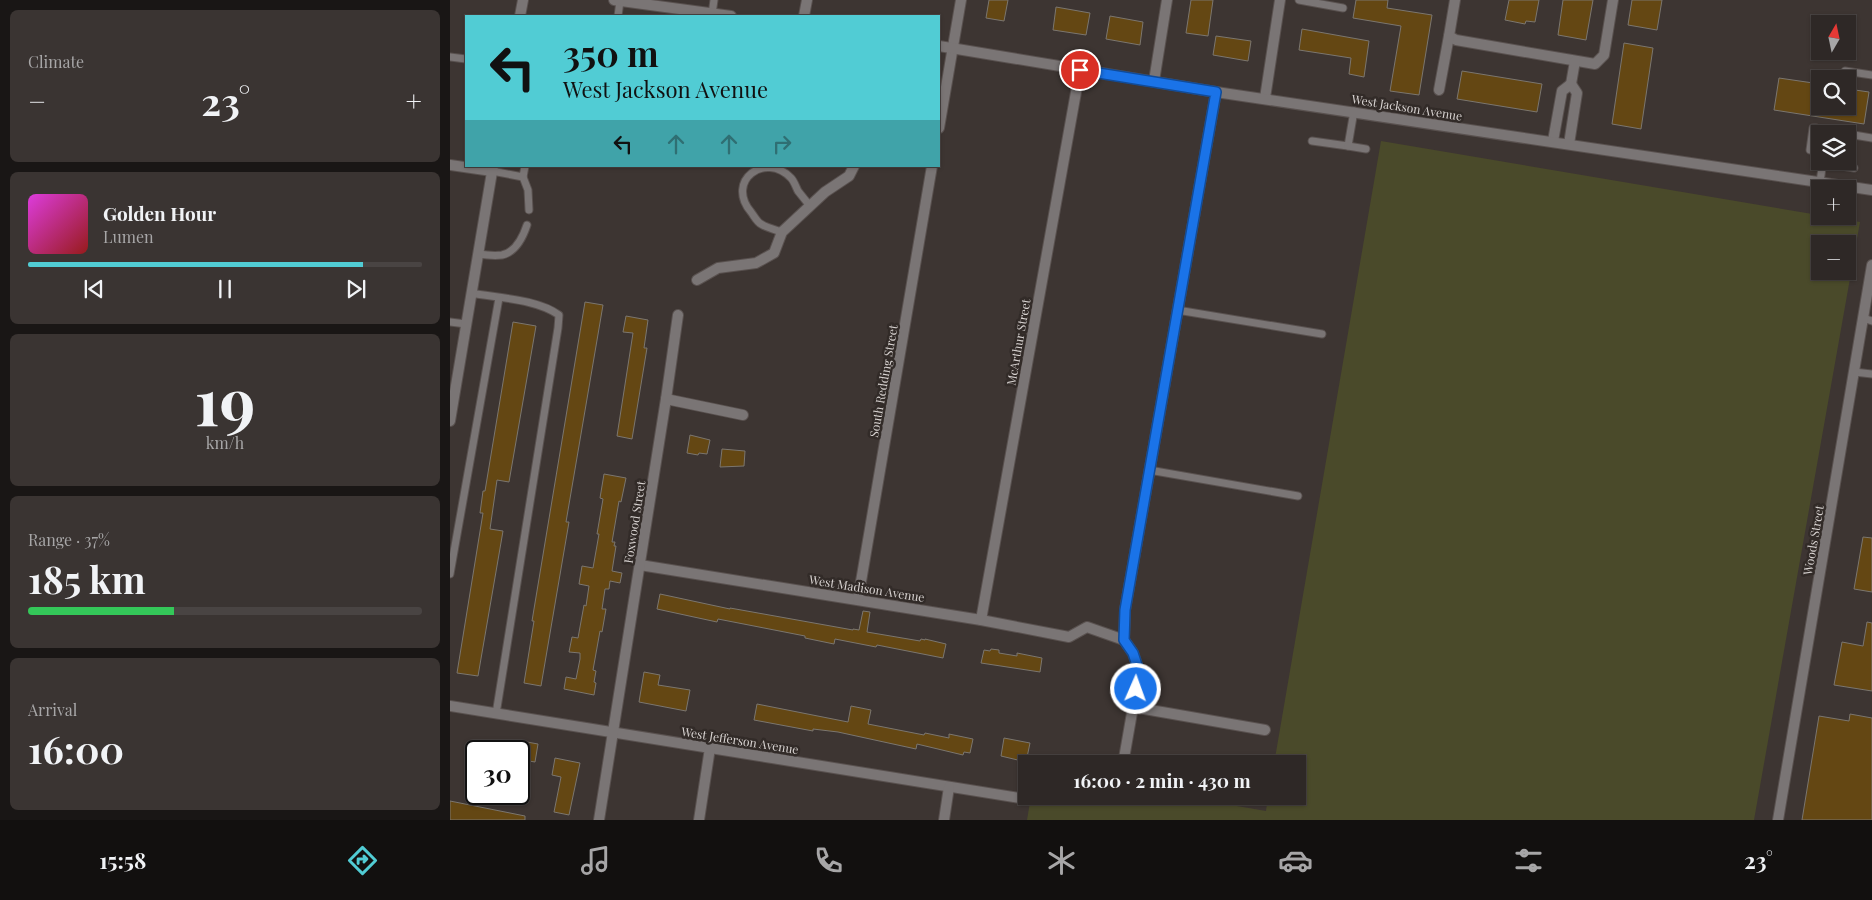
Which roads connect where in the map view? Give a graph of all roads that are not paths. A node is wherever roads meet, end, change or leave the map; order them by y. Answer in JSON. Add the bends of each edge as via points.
{"nodes":[{"id":1,"x":523,"y":0,"type":"edge"},
{"id":2,"x":617,"y":0,"type":"edge"},
{"id":3,"x":714,"y":0,"type":"edge"},
{"id":4,"x":807,"y":0,"type":"edge"},
{"id":5,"x":961,"y":0,"type":"edge"},
{"id":6,"x":1167,"y":0,"type":"edge"},
{"id":7,"x":1280,"y":0,"type":"edge"},
{"id":8,"x":1299,"y":0,"type":"edge"},
{"id":9,"x":1454,"y":0,"type":"edge"},
{"id":10,"x":1612,"y":0,"type":"edge"},
{"id":11,"x":632,"y":1,"type":"edge"},
{"id":12,"x":1344,"y":8,"type":"dead end"},
{"id":13,"x":692,"y":14,"type":"edge"},
{"id":14,"x":712,"y":14,"type":"junction"},
{"id":15,"x":520,"y":15,"type":"edge"},
{"id":16,"x":618,"y":15,"type":"edge"},
{"id":17,"x":722,"y":15,"type":"edge"},
{"id":18,"x":804,"y":15,"type":"edge"},
{"id":19,"x":1449,"y":36,"type":"junction"},
{"id":20,"x":940,"y":46,"type":"edge"},
{"id":21,"x":952,"y":48,"type":"junction"},
{"id":22,"x":450,"y":57,"type":"edge"},
{"id":23,"x":465,"y":59,"type":"edge"},
{"id":24,"x":1575,"y":61,"type":"junction"},
{"id":25,"x":1080,"y":70,"type":"junction"},
{"id":26,"x":1856,"y":73,"type":"edge"},
{"id":27,"x":1872,"y":75,"type":"edge"},
{"id":28,"x":1154,"y":81,"type":"junction"},
{"id":29,"x":1571,"y":84,"type":"junction"},
{"id":30,"x":1439,"y":90,"type":"dead end"},
{"id":31,"x":1216,"y":92,"type":"junction"},
{"id":32,"x":1265,"y":98,"type":"junction"},
{"id":33,"x":1354,"y":111,"type":"junction"},
{"id":34,"x":940,"y":122,"type":"edge"},
{"id":35,"x":1856,"y":135,"type":"edge"},
{"id":36,"x":1872,"y":138,"type":"edge"},
{"id":37,"x":1312,"y":140,"type":"dead end"},
{"id":38,"x":1553,"y":142,"type":"junction"},
{"id":39,"x":1570,"y":144,"type":"junction"},
{"id":40,"x":1348,"y":146,"type":"junction"},
{"id":41,"x":1366,"y":149,"type":"dead end"},
{"id":42,"x":450,"y":165,"type":"edge"},
{"id":43,"x":465,"y":166,"type":"edge"},
{"id":44,"x":472,"y":167,"type":"edge"},
{"id":45,"x":524,"y":167,"type":"edge"},
{"id":46,"x":854,"y":167,"type":"edge"},
{"id":47,"x":932,"y":167,"type":"edge"},
{"id":48,"x":493,"y":169,"type":"edge"},
{"id":49,"x":523,"y":177,"type":"junction"},
{"id":50,"x":1811,"y":181,"type":"edge"},
{"id":51,"x":1856,"y":188,"type":"edge"},
{"id":52,"x":1872,"y":190,"type":"edge"},
{"id":53,"x":810,"y":206,"type":"junction"},
{"id":54,"x":529,"y":210,"type":"dead end"},
{"id":55,"x":527,"y":225,"type":"dead end"},
{"id":56,"x":782,"y":232,"type":"junction"},
{"id":57,"x":478,"y":254,"type":"junction"},
{"id":58,"x":1872,"y":265,"type":"edge"},
{"id":59,"x":696,"y":280,"type":"dead end"},
{"id":60,"x":471,"y":292,"type":"junction"},
{"id":61,"x":499,"y":298,"type":"junction"},
{"id":62,"x":1177,"y":310,"type":"junction"},
{"id":63,"x":678,"y":315,"type":"dead end"},
{"id":64,"x":1868,"y":320,"type":"edge"},
{"id":65,"x":450,"y":322,"type":"edge"},
{"id":66,"x":466,"y":324,"type":"junction"},
{"id":67,"x":1322,"y":334,"type":"dead end"},
{"id":68,"x":1854,"y":372,"type":"junction"},
{"id":69,"x":1872,"y":374,"type":"edge"},
{"id":70,"x":666,"y":399,"type":"junction"},
{"id":71,"x":743,"y":415,"type":"dead end"},
{"id":72,"x":450,"y":421,"type":"edge"},
{"id":73,"x":1149,"y":470,"type":"junction"},
{"id":74,"x":1298,"y":496,"type":"dead end"},
{"id":75,"x":640,"y":565,"type":"junction"},
{"id":76,"x":451,"y":574,"type":"edge"},
{"id":77,"x":450,"y":582,"type":"edge"},
{"id":78,"x":858,"y":600,"type":"junction"},
{"id":79,"x":981,"y":620,"type":"junction"},
{"id":80,"x":1124,"y":640,"type":"junction"},
{"id":81,"x":450,"y":706,"type":"edge"},
{"id":82,"x":1133,"y":707,"type":"junction"},
{"id":83,"x":496,"y":714,"type":"junction"},
{"id":84,"x":1265,"y":730,"type":"dead end"},
{"id":85,"x":612,"y":732,"type":"junction"},
{"id":86,"x":710,"y":748,"type":"junction"},
{"id":87,"x":1125,"y":755,"type":"edge"},
{"id":88,"x":949,"y":787,"type":"junction"},
{"id":89,"x":1018,"y":798,"type":"edge"},
{"id":90,"x":599,"y":820,"type":"edge"},
{"id":91,"x":699,"y":820,"type":"edge"},
{"id":92,"x":944,"y":820,"type":"edge"},
{"id":93,"x":1778,"y":820,"type":"edge"}],
"edges":[{"from":1,"to":15,"type":"street"},
{"from":2,"to":11,"type":"street"},
{"from":2,"to":16,"type":"lane"},
{"from":3,"to":14,"type":"lane"},
{"from":4,"to":18,"type":"street"},
{"from":5,"to":21,"type":"street"},
{"from":6,"to":28,"type":"street"},
{"from":7,"to":32,"type":"street"},
{"from":8,"to":12,"type":"lane"},
{"from":9,"to":19,"type":"street"},
{"from":10,"to":24,"type":"street","via":[[1604,55],[1595,64]]},
{"from":11,"to":13,"type":"street"},
{"from":13,"to":14,"type":"street"},
{"from":14,"to":17,"type":"street"},
{"from":19,"to":24,"type":"street","via":[[1456,40]]},
{"from":19,"to":30,"type":"street"},
{"from":20,"to":21,"type":"street","name":"West Jackson Avenue"},
{"from":21,"to":25,"type":"street","name":"West Jackson Avenue"},
{"from":21,"to":34,"type":"street"},
{"from":22,"to":23,"type":"lane"},
{"from":24,"to":29,"type":"street"},
{"from":25,"to":28,"type":"street","name":"West Jackson Avenue"},
{"from":25,"to":79,"type":"street","name":"McArthur Street"},
{"from":26,"to":27,"type":"lane"},
{"from":28,"to":31,"type":"street","name":"West Jackson Avenue"},
{"from":29,"to":38,"type":"street","via":[[1562,91]]},
{"from":29,"to":39,"type":"street","via":[[1577,93]]},
{"from":31,"to":32,"type":"street","name":"West Jackson Avenue"},
{"from":31,"to":62,"type":"street"},
{"from":32,"to":33,"type":"street","name":"West Jackson Avenue"},
{"from":33,"to":38,"type":"street","name":"West Jackson Avenue"},
{"from":33,"to":40,"type":"lane"},
{"from":35,"to":36,"type":"lane"},
{"from":37,"to":40,"type":"lane"},
{"from":38,"to":39,"type":"street","name":"West Jackson Avenue"},
{"from":39,"to":50,"type":"street","name":"West Jackson Avenue"},
{"from":40,"to":41,"type":"lane"},
{"from":42,"to":43,"type":"street"},
{"from":44,"to":48,"type":"street"},
{"from":45,"to":49,"type":"lane"},
{"from":46,"to":53,"type":"street","via":[[849,176]]},
{"from":47,"to":78,"type":"street","name":"South Redding Street"},
{"from":48,"to":49,"type":"lane"},
{"from":48,"to":57,"type":"street"},
{"from":49,"to":54,"type":"lane","via":[[528,190]]},
{"from":51,"to":52,"type":"street","name":"West Jackson Avenue"},
{"from":53,"to":56,"type":"street"},
{"from":53,"to":56,"type":"lane","via":[[791,178],[772,167],[747,176],[742,192],[744,204],[760,224]]},
{"from":55,"to":57,"type":"lane","via":[[519,243],[503,255]]},
{"from":56,"to":59,"type":"street","via":[[774,253],[756,263],[718,268]]},
{"from":57,"to":60,"type":"street"},
{"from":58,"to":64,"type":"street","name":"Woods Street"},
{"from":60,"to":61,"type":"lane"},
{"from":60,"to":66,"type":"street"},
{"from":61,"to":76,"type":"lane"},
{"from":61,"to":83,"type":"lane","via":[[550,308],[559,315]]},
{"from":62,"to":67,"type":"lane"},
{"from":62,"to":73,"type":"street"},
{"from":63,"to":70,"type":"street","name":"Foxwood Street"},
{"from":64,"to":68,"type":"street","name":"Woods Street"},
{"from":65,"to":66,"type":"lane"},
{"from":66,"to":72,"type":"street"},
{"from":68,"to":69,"type":"lane"},
{"from":68,"to":93,"type":"street","name":"Woods Street"},
{"from":70,"to":71,"type":"street"},
{"from":70,"to":75,"type":"street","name":"Foxwood Street"},
{"from":73,"to":74,"type":"lane"},
{"from":73,"to":80,"type":"street","via":[[1125,610]]},
{"from":75,"to":78,"type":"street","name":"West Madison Avenue"},
{"from":75,"to":85,"type":"street","name":"Foxwood Street"},
{"from":76,"to":77,"type":"lane"},
{"from":78,"to":79,"type":"street","name":"West Madison Avenue"},
{"from":79,"to":80,"type":"street","name":"West Madison Avenue","via":[[1069,637],[1087,627]]},
{"from":80,"to":82,"type":"street","via":[[1139,671]]},
{"from":81,"to":83,"type":"street","name":"West Jefferson Avenue"},
{"from":82,"to":84,"type":"street"},
{"from":82,"to":87,"type":"street"},
{"from":83,"to":85,"type":"street","name":"West Jefferson Avenue"},
{"from":85,"to":86,"type":"street","name":"West Jefferson Avenue"},
{"from":85,"to":90,"type":"street","name":"Foxwood Street"},
{"from":86,"to":88,"type":"street","name":"West Jefferson Avenue"},
{"from":86,"to":91,"type":"street"},
{"from":88,"to":89,"type":"street","name":"West Jefferson Avenue"},
{"from":88,"to":92,"type":"street"}]}
